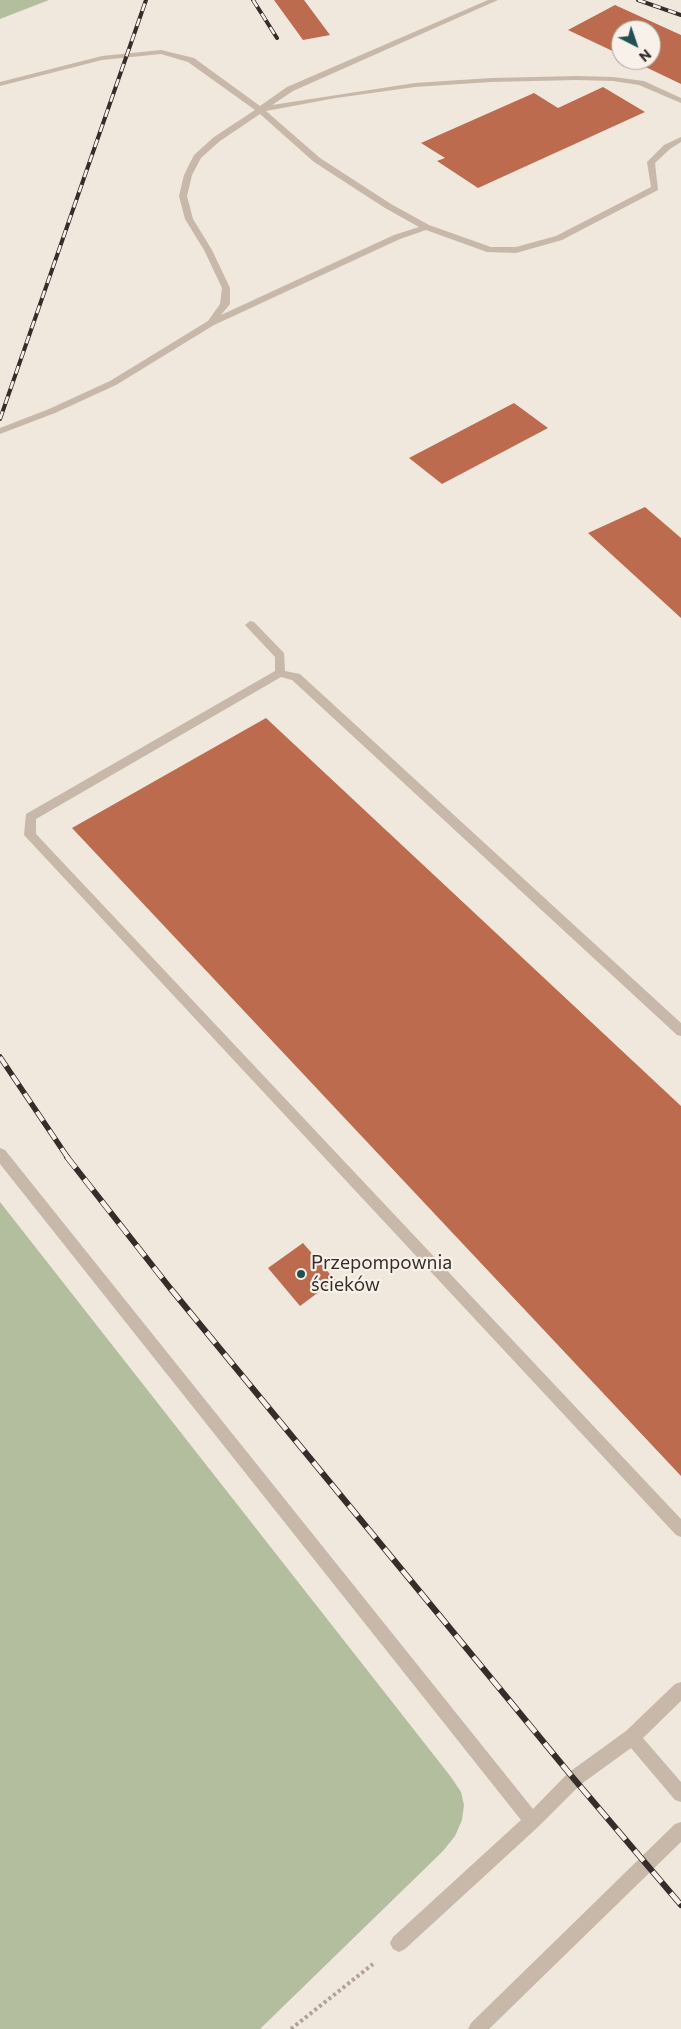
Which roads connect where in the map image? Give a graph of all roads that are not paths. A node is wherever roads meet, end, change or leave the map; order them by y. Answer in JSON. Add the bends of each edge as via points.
{"nodes":[{"id":1,"x":494,"y":0,"type":"edge"},
{"id":2,"x":0,"y":84,"type":"edge"},
{"id":3,"x":681,"y":102,"type":"edge"},
{"id":4,"x":260,"y":110,"type":"junction"},
{"id":5,"x":681,"y":139,"type":"edge"},
{"id":6,"x":426,"y":227,"type":"junction"},
{"id":7,"x":212,"y":323,"type":"junction"},
{"id":8,"x":0,"y":430,"type":"edge"},
{"id":9,"x":250,"y":625,"type":"dead end"},
{"id":10,"x":280,"y":673,"type":"junction"},
{"id":11,"x":681,"y":1032,"type":"edge"},
{"id":12,"x":0,"y":1154,"type":"edge"},
{"id":13,"x":681,"y":1530,"type":"edge"},
{"id":14,"x":681,"y":1690,"type":"edge"},
{"id":15,"x":632,"y":1737,"type":"junction"},
{"id":16,"x":681,"y":1794,"type":"edge"},
{"id":17,"x":532,"y":1821,"type":"junction"},
{"id":18,"x":681,"y":1830,"type":"edge"},
{"id":19,"x":399,"y":1943,"type":"road end"},
{"id":20,"x":478,"y":2029,"type":"edge"}],
"edges":[{"from":1,"to":4,"type":"lane","via":[[290,89]]},
{"from":2,"to":4,"type":"lane","via":[[102,58],[161,52],[191,60]]},
{"from":3,"to":4,"type":"lane","via":[[641,83],[577,78],[414,85]]},
{"from":4,"to":6,"type":"lane","via":[[317,160]]},
{"from":4,"to":7,"type":"lane","via":[[197,156],[183,196],[189,219],[226,288],[225,304]]},
{"from":5,"to":6,"type":"lane","via":[[667,146],[651,162],[655,188],[559,238],[516,250],[490,250]]},
{"from":6,"to":7,"type":"lane","via":[[397,237]]},
{"from":7,"to":8,"type":"lane","via":[[113,383]]},
{"from":9,"to":10,"type":"lane","via":[[280,656]]},
{"from":10,"to":11,"type":"lane","via":[[296,677]]},
{"from":10,"to":13,"type":"lane","via":[[30,817],[30,835]]},
{"from":12,"to":17,"type":"lane"},
{"from":14,"to":15,"type":"lane"},
{"from":15,"to":16,"type":"lane"},
{"from":15,"to":17,"type":"lane","via":[[574,1779]]},
{"from":17,"to":19,"type":"lane"},
{"from":18,"to":20,"type":"lane"}]}
